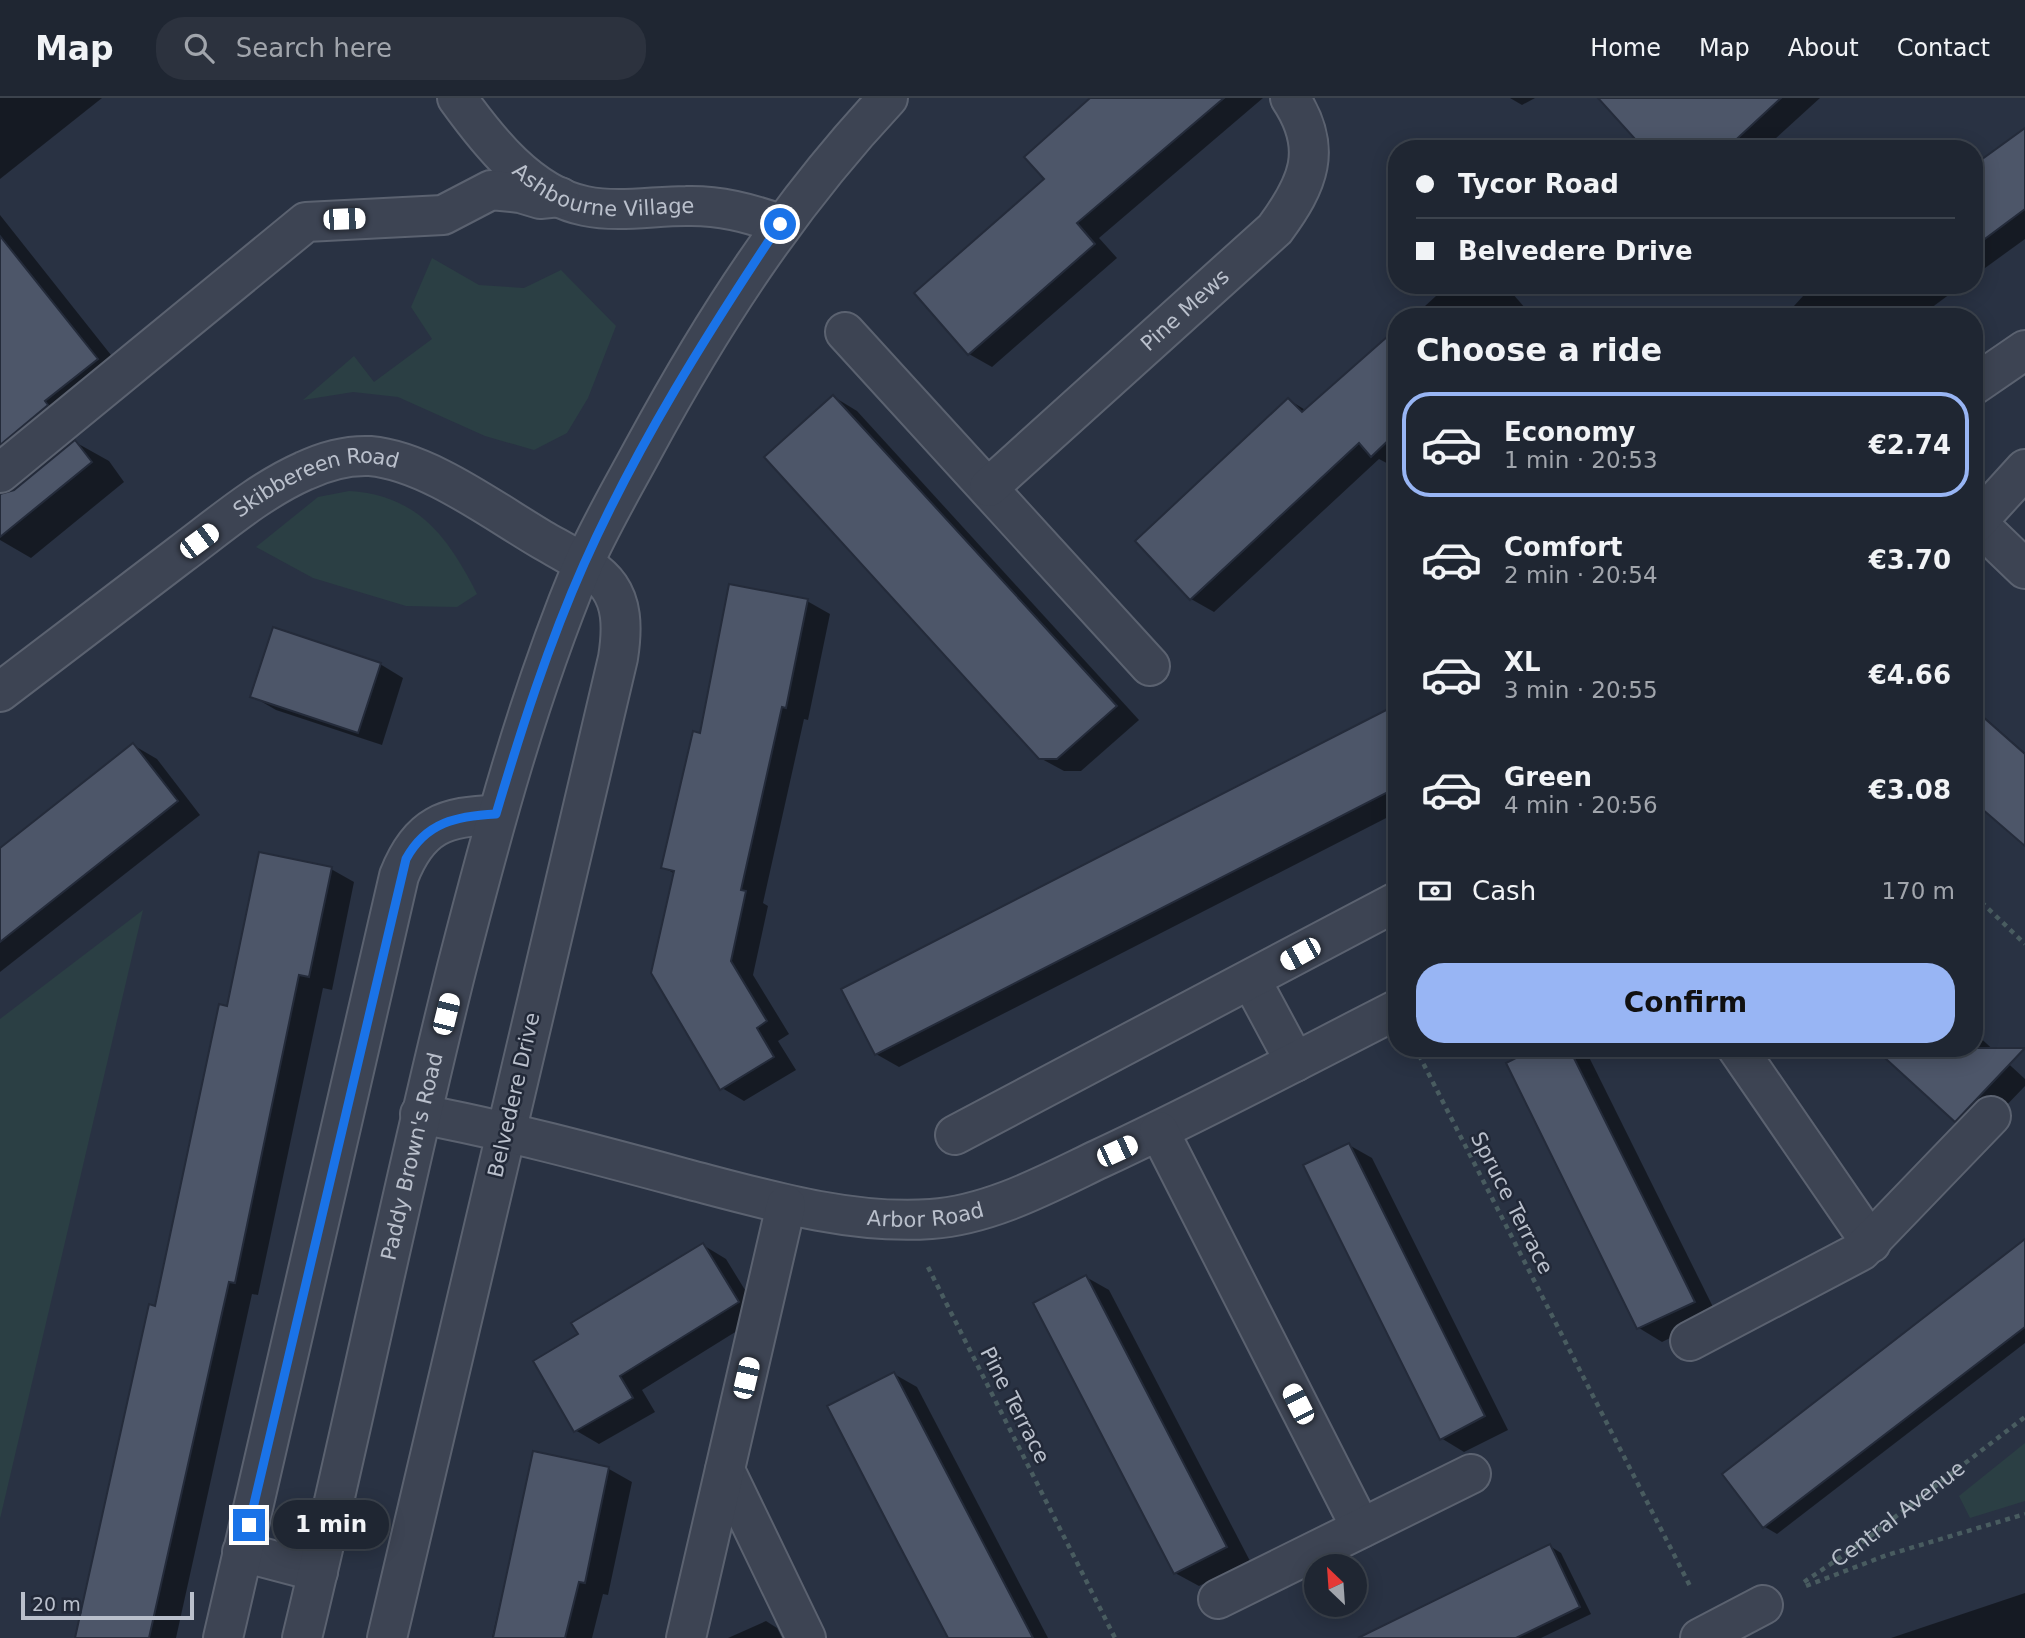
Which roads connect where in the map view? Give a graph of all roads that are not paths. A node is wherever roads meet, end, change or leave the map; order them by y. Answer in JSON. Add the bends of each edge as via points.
{"nodes":[{"id":1,"x":457,"y":98,"type":"edge"},
{"id":2,"x":888,"y":98,"type":"edge"},
{"id":3,"x":1290,"y":98,"type":"edge"},
{"id":4,"x":560,"y":197,"type":"junction"},
{"id":5,"x":780,"y":224,"type":"junction"},
{"id":6,"x":845,"y":332,"type":"dead end"},
{"id":7,"x":2025,"y":350,"type":"edge"},
{"id":8,"x":1983,"y":379,"type":"edge"},
{"id":9,"x":2025,"y":469,"type":"edge"},
{"id":10,"x":0,"y":472,"type":"edge"},
{"id":11,"x":989,"y":487,"type":"junction"},
{"id":12,"x":1983,"y":515,"type":"edge"},
{"id":13,"x":1983,"y":531,"type":"edge"},
{"id":14,"x":584,"y":564,"type":"junction"},
{"id":15,"x":2025,"y":569,"type":"edge"},
{"id":16,"x":1150,"y":666,"type":"dead end"},
{"id":17,"x":0,"y":692,"type":"edge"},
{"id":18,"x":496,"y":814,"type":"junction"},
{"id":19,"x":1388,"y":906,"type":"edge"},
{"id":20,"x":1251,"y":980,"type":"junction"},
{"id":21,"x":1388,"y":1014,"type":"edge"},
{"id":22,"x":1743,"y":1057,"type":"edge"},
{"id":23,"x":1295,"y":1062,"type":"junction"},
{"id":24,"x":420,"y":1114,"type":"junction"},
{"id":25,"x":1991,"y":1116,"type":"dead end"},
{"id":26,"x":505,"y":1131,"type":"junction"},
{"id":27,"x":1159,"y":1131,"type":"junction"},
{"id":28,"x":955,"y":1135,"type":"dead end"},
{"id":29,"x":786,"y":1205,"type":"junction"},
{"id":30,"x":1871,"y":1243,"type":"junction"},
{"id":31,"x":1690,"y":1341,"type":"dead end"},
{"id":32,"x":724,"y":1470,"type":"junction"},
{"id":33,"x":1471,"y":1474,"type":"dead end"},
{"id":34,"x":1361,"y":1528,"type":"junction"},
{"id":35,"x":242,"y":1552,"type":"junction"},
{"id":36,"x":318,"y":1572,"type":"junction"},
{"id":37,"x":1218,"y":1599,"type":"dead end"},
{"id":38,"x":1763,"y":1605,"type":"road end"},
{"id":39,"x":1708,"y":1634,"type":"edge"},
{"id":40,"x":223,"y":1638,"type":"edge"},
{"id":41,"x":302,"y":1638,"type":"edge"},
{"id":42,"x":387,"y":1638,"type":"edge"},
{"id":43,"x":686,"y":1638,"type":"edge"},
{"id":44,"x":806,"y":1638,"type":"edge"}],
"edges":[{"from":1,"to":4,"type":"street","name":"Ashbourne Village","via":[[507,158]]},
{"from":2,"to":5,"type":"street","name":"Paddy Brown's Road"},
{"from":3,"to":11,"type":"street","name":"Pine Mews","via":[[1306,128],[1310,154],[1303,183],[1275,229]]},
{"from":4,"to":5,"type":"street","name":"Ashbourne Village","via":[[608,209],[713,206]]},
{"from":4,"to":10,"type":"street","via":[[540,199],[491,190],[443,215],[306,222]]},
{"from":5,"to":14,"type":"street","name":"Paddy Brown's Road","via":[[660,418]]},
{"from":6,"to":11,"type":"street"},
{"from":7,"to":8,"type":"street"},
{"from":9,"to":12,"type":"street"},
{"from":11,"to":16,"type":"street"},
{"from":13,"to":15,"type":"street"},
{"from":14,"to":17,"type":"street","name":"Skibbereen Road","via":[[413,467],[370,456],[325,462],[243,507]]},
{"from":14,"to":18,"type":"street","name":"Paddy Brown's Road"},
{"from":14,"to":26,"type":"street","name":"Belvedere Drive","via":[[599,574],[615,595],[621,638]]},
{"from":18,"to":24,"type":"street","name":"Paddy Brown's Road"},
{"from":18,"to":35,"type":"street","via":[[453,819],[427,831],[415,842],[399,876]]},
{"from":19,"to":20,"type":"street"},
{"from":20,"to":23,"type":"street"},
{"from":20,"to":28,"type":"street"},
{"from":21,"to":23,"type":"street","name":"Arbor Road"},
{"from":22,"to":30,"type":"street"},
{"from":23,"to":27,"type":"street","name":"Arbor Road"},
{"from":24,"to":26,"type":"street","name":"Arbor Road"},
{"from":24,"to":36,"type":"street","name":"Paddy Brown's Road"},
{"from":25,"to":30,"type":"street"},
{"from":26,"to":29,"type":"street","name":"Arbor Road"},
{"from":26,"to":42,"type":"street","name":"Belvedere Drive"},
{"from":27,"to":29,"type":"street","name":"Arbor Road","via":[[982,1209],[932,1219],[904,1220]]},
{"from":27,"to":34,"type":"street"},
{"from":29,"to":32,"type":"street"},
{"from":30,"to":31,"type":"street","via":[[1840,1264]]},
{"from":32,"to":43,"type":"street"},
{"from":32,"to":44,"type":"street"},
{"from":33,"to":34,"type":"street"},
{"from":34,"to":37,"type":"street"},
{"from":35,"to":36,"type":"street"},
{"from":35,"to":40,"type":"street"},
{"from":36,"to":41,"type":"street","name":"Paddy Brown's Road"},
{"from":38,"to":39,"type":"street"}]}
